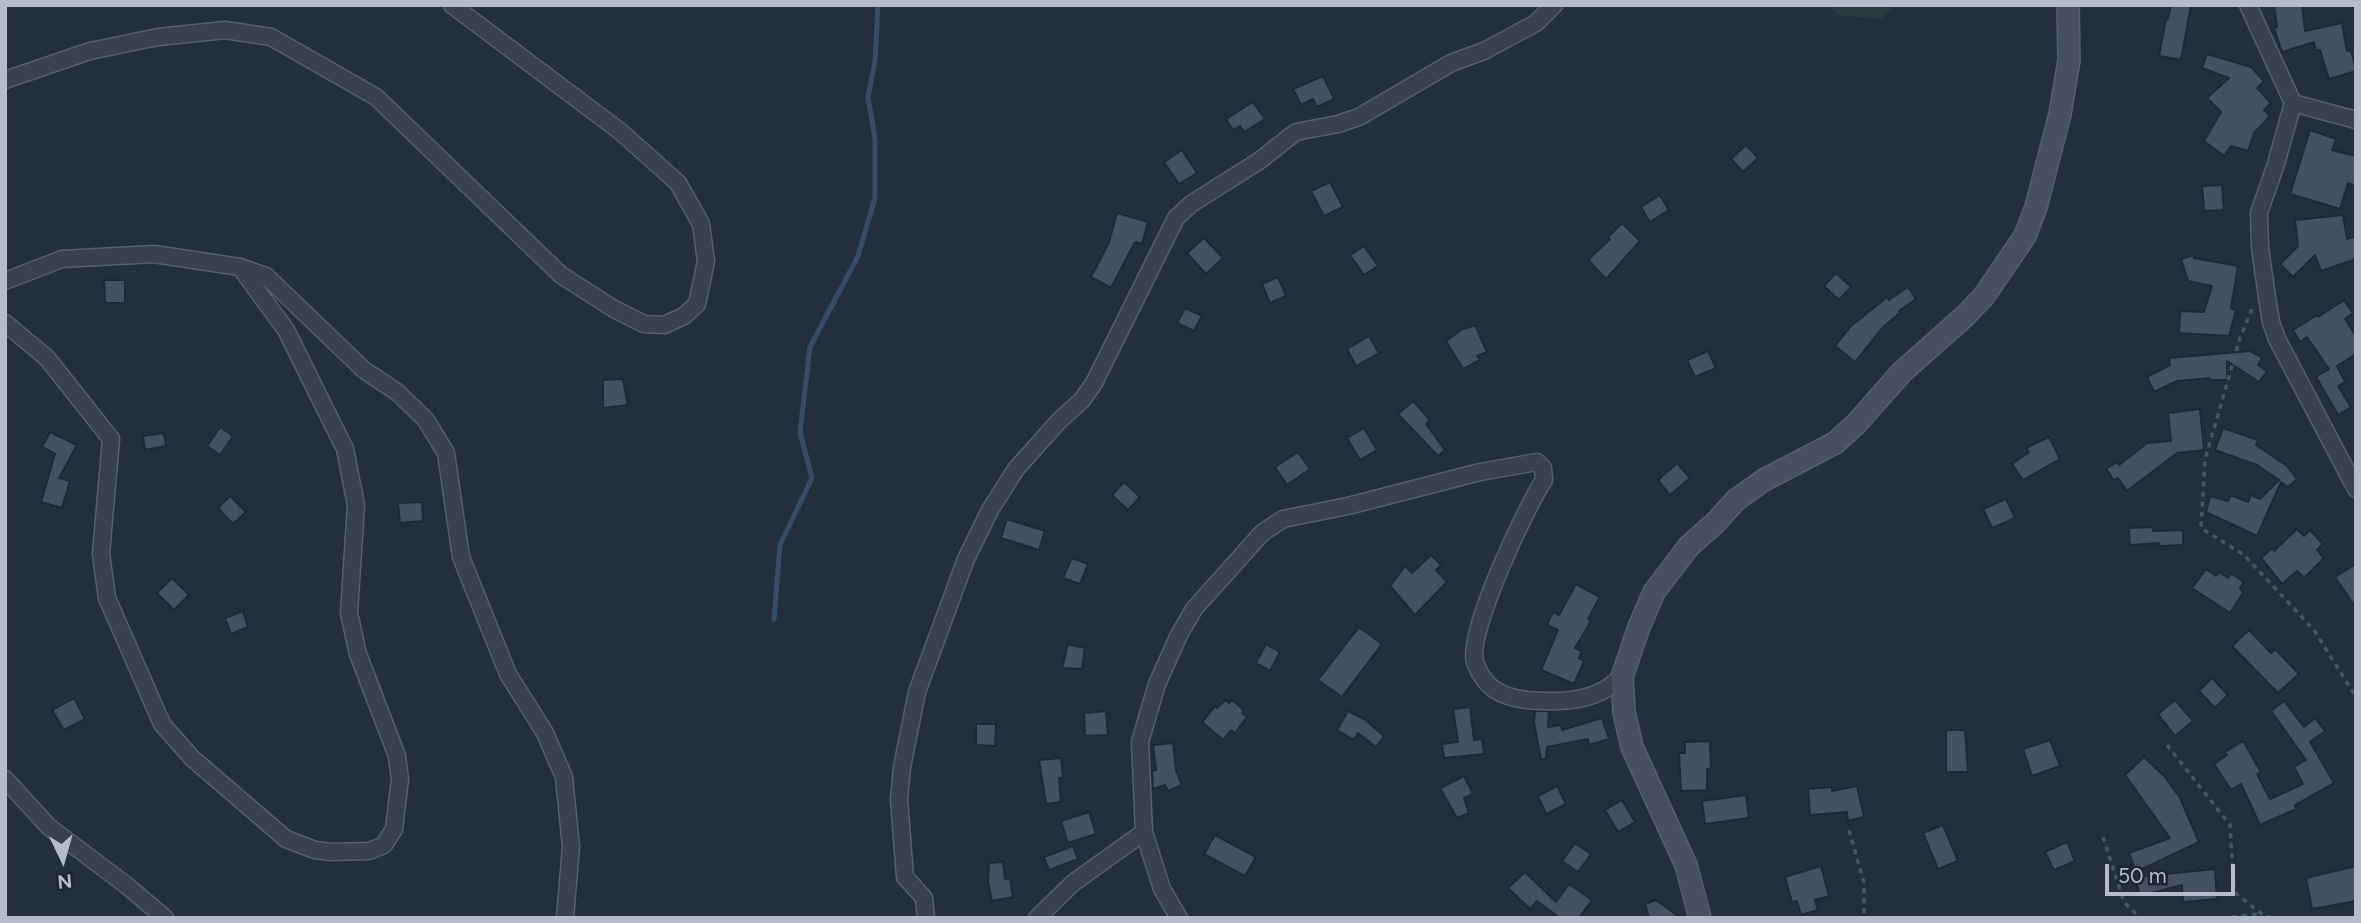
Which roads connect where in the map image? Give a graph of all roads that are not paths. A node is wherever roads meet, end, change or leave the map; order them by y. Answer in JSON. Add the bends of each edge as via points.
{"nodes":[{"id":1,"x":452,"y":5,"type":"edge"},
{"id":2,"x":1554,"y":5,"type":"edge"},
{"id":3,"x":2068,"y":5,"type":"edge"},
{"id":4,"x":2248,"y":5,"type":"edge"},
{"id":5,"x":5,"y":80,"type":"edge"},
{"id":6,"x":2293,"y":103,"type":"junction"},
{"id":7,"x":2356,"y":120,"type":"edge"},
{"id":8,"x":240,"y":267,"type":"junction"},
{"id":9,"x":5,"y":281,"type":"edge"},
{"id":10,"x":5,"y":323,"type":"edge"},
{"id":11,"x":2356,"y":489,"type":"edge"},
{"id":12,"x":1622,"y":677,"type":"junction"},
{"id":13,"x":5,"y":779,"type":"edge"},
{"id":14,"x":1144,"y":832,"type":"junction"},
{"id":15,"x":165,"y":918,"type":"edge"},
{"id":16,"x":565,"y":918,"type":"edge"},
{"id":17,"x":926,"y":918,"type":"edge"},
{"id":18,"x":1037,"y":918,"type":"edge"},
{"id":19,"x":1179,"y":918,"type":"edge"},
{"id":20,"x":1700,"y":918,"type":"edge"}],
"edges":[{"from":1,"to":5,"type":"street","via":[[621,132],[678,183],[701,224],[706,261],[697,303],[684,316],[664,325],[644,324],[561,275],[376,97],[271,37],[225,30],[158,37],[90,51]]},
{"from":2,"to":17,"type":"street","via":[[1536,23],[1451,63],[1359,117],[1296,132],[1176,218],[1094,383],[1016,469],[990,510],[934,643],[917,692],[899,799],[905,877],[924,898]]},
{"from":3,"to":12,"type":"main road","via":[[2069,60],[2060,114],[2025,236],[1984,296],[1902,372],[1845,434],[1736,500],[1689,546],[1654,592]]},
{"from":4,"to":6,"type":"street"},
{"from":6,"to":7,"type":"street"},
{"from":6,"to":11,"type":"street","via":[[2259,213],[2271,322]]},
{"from":8,"to":9,"type":"street","via":[[154,254],[62,259]]},
{"from":8,"to":10,"type":"street","via":[[286,330],[345,449],[356,505],[349,613],[358,654],[397,756],[400,779],[392,834],[384,845],[369,851],[315,850],[286,839],[192,758],[162,724],[107,598],[101,554],[111,439],[47,358]]},
{"from":8,"to":16,"type":"street","via":[[266,276],[363,370],[397,391],[426,420],[446,453],[461,557],[508,674],[545,733],[566,785],[571,847]]},
{"from":12,"to":14,"type":"street","via":[[1583,697],[1533,700],[1499,694],[1475,662],[1477,627],[1502,562],[1544,480],[1537,462],[1283,519],[1262,533],[1194,610],[1157,684],[1140,742]]},
{"from":12,"to":20,"type":"main road","via":[[1632,747],[1686,865]]},
{"from":13,"to":15,"type":"street","via":[[49,827]]},
{"from":14,"to":18,"type":"street","via":[[1073,883]]},
{"from":14,"to":19,"type":"street","via":[[1162,889]]}]}
